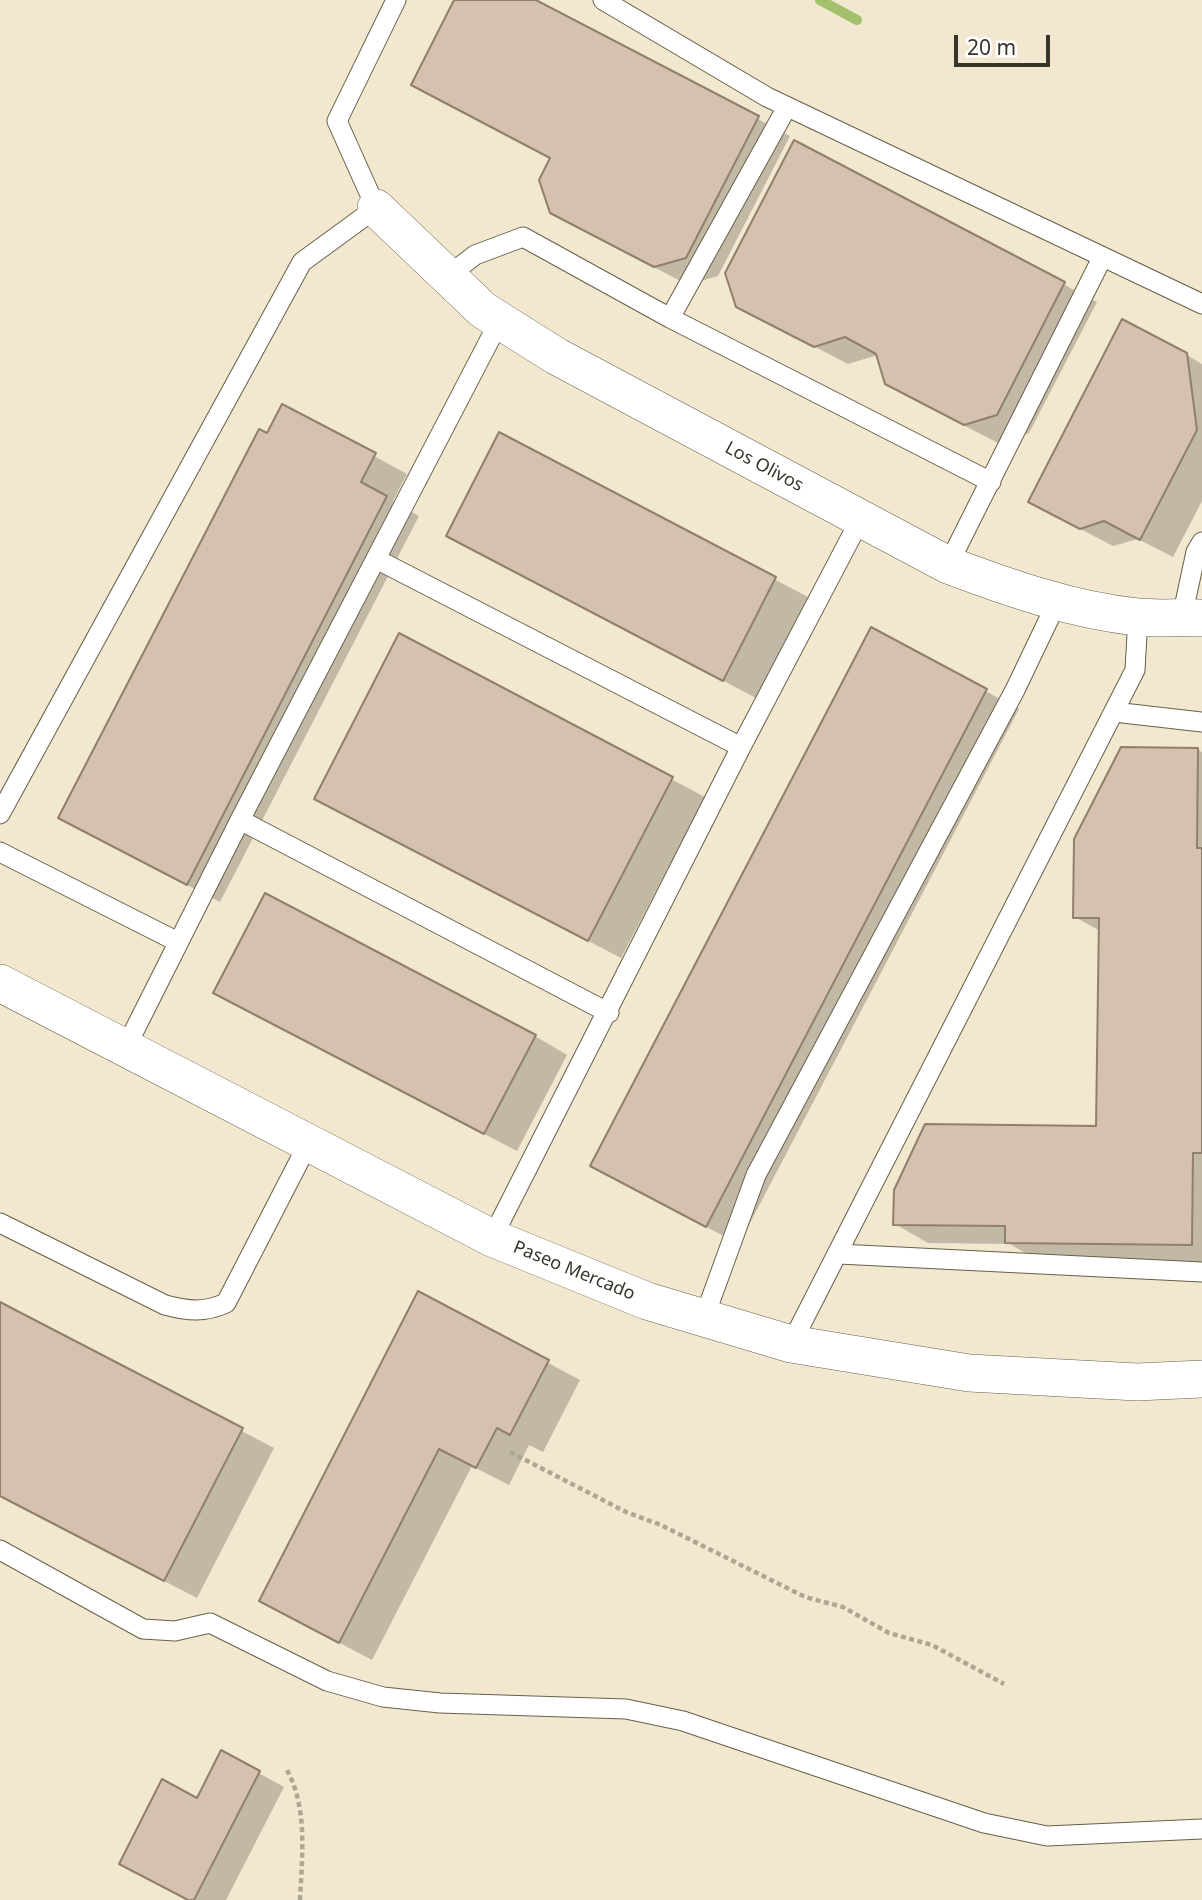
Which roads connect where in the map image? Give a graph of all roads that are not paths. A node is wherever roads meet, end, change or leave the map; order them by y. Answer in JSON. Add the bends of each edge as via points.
{"nodes":[{"id":1,"x":396,"y":0,"type":"edge"},
{"id":2,"x":603,"y":0,"type":"edge"},
{"id":3,"x":787,"y":107,"type":"junction"},
{"id":4,"x":376,"y":208,"type":"junction"},
{"id":5,"x":1102,"y":258,"type":"junction"},
{"id":6,"x":448,"y":276,"type":"junction"},
{"id":7,"x":1202,"y":304,"type":"edge"},
{"id":8,"x":670,"y":318,"type":"junction"},
{"id":9,"x":500,"y":320,"type":"junction"},
{"id":10,"x":991,"y":482,"type":"junction"},
{"id":11,"x":861,"y":518,"type":"junction"},
{"id":12,"x":1202,"y":542,"type":"edge"},
{"id":13,"x":376,"y":559,"type":"junction"},
{"id":14,"x":948,"y":565,"type":"junction"},
{"id":15,"x":1058,"y":600,"type":"junction"},
{"id":16,"x":1138,"y":617,"type":"junction"},
{"id":17,"x":1192,"y":618,"type":"edge"},
{"id":18,"x":1114,"y":712,"type":"junction"},
{"id":19,"x":1202,"y":722,"type":"edge"},
{"id":20,"x":741,"y":747,"type":"junction"},
{"id":21,"x":0,"y":814,"type":"edge"},
{"id":22,"x":240,"y":820,"type":"junction"},
{"id":23,"x":0,"y":852,"type":"edge"},
{"id":24,"x":178,"y":942,"type":"junction"},
{"id":25,"x":2,"y":990,"type":"edge"},
{"id":26,"x":609,"y":1013,"type":"junction"},
{"id":27,"x":126,"y":1047,"type":"junction"},
{"id":28,"x":308,"y":1144,"type":"junction"},
{"id":29,"x":0,"y":1223,"type":"edge"},
{"id":30,"x":492,"y":1238,"type":"junction"},
{"id":31,"x":839,"y":1254,"type":"junction"},
{"id":32,"x":1202,"y":1272,"type":"edge"},
{"id":33,"x":705,"y":1318,"type":"junction"},
{"id":34,"x":791,"y":1344,"type":"junction"},
{"id":35,"x":1202,"y":1379,"type":"edge"},
{"id":36,"x":0,"y":1550,"type":"edge"},
{"id":37,"x":1202,"y":1829,"type":"edge"}],
"edges":[{"from":1,"to":4,"type":"lane","via":[[337,121]]},
{"from":2,"to":3,"type":"lane"},
{"from":3,"to":5,"type":"lane"},
{"from":3,"to":8,"type":"lane"},
{"from":4,"to":6,"type":"street","name":"Los Olivos"},
{"from":4,"to":21,"type":"lane","via":[[302,262]]},
{"from":5,"to":7,"type":"lane"},
{"from":5,"to":10,"type":"lane"},
{"from":6,"to":8,"type":"lane","via":[[475,255],[523,237]]},
{"from":6,"to":9,"type":"street","name":"Los Olivos"},
{"from":8,"to":10,"type":"lane"},
{"from":9,"to":11,"type":"street","name":"Los Olivos","via":[[556,356]]},
{"from":9,"to":13,"type":"lane"},
{"from":10,"to":14,"type":"lane"},
{"from":11,"to":14,"type":"street","name":"Los Olivos"},
{"from":11,"to":20,"type":"lane"},
{"from":12,"to":17,"type":"lane","via":[[1196,552]]},
{"from":13,"to":20,"type":"lane"},
{"from":13,"to":22,"type":"lane"},
{"from":14,"to":15,"type":"street","name":"Los Olivos"},
{"from":15,"to":16,"type":"street","name":"Los Olivos"},
{"from":15,"to":33,"type":"lane","via":[[1009,702],[756,1175]]},
{"from":16,"to":17,"type":"street","name":"Los Olivos"},
{"from":16,"to":18,"type":"lane","via":[[1135,670]]},
{"from":18,"to":19,"type":"lane"},
{"from":18,"to":31,"type":"lane"},
{"from":20,"to":26,"type":"lane"},
{"from":22,"to":24,"type":"lane"},
{"from":22,"to":26,"type":"lane"},
{"from":23,"to":24,"type":"lane"},
{"from":24,"to":27,"type":"lane"},
{"from":25,"to":27,"type":"street","name":"Paseo Mercado"},
{"from":26,"to":30,"type":"lane"},
{"from":27,"to":28,"type":"street","name":"Paseo Mercado"},
{"from":28,"to":29,"type":"lane","via":[[226,1303],[214,1308],[188,1311],[165,1305]]},
{"from":28,"to":30,"type":"street","name":"Paseo Mercado"},
{"from":30,"to":33,"type":"street","name":"Paseo Mercado","via":[[647,1301]]},
{"from":31,"to":32,"type":"lane"},
{"from":31,"to":34,"type":"lane"},
{"from":33,"to":34,"type":"street","name":"Paseo Mercado"},
{"from":34,"to":35,"type":"street","name":"Paseo Mercado","via":[[969,1373],[1137,1382]]},
{"from":36,"to":37,"type":"lane","via":[[143,1629],[175,1631],[210,1623],[327,1681],[383,1697],[626,1709],[683,1721],[984,1823],[1047,1836]]}]}
